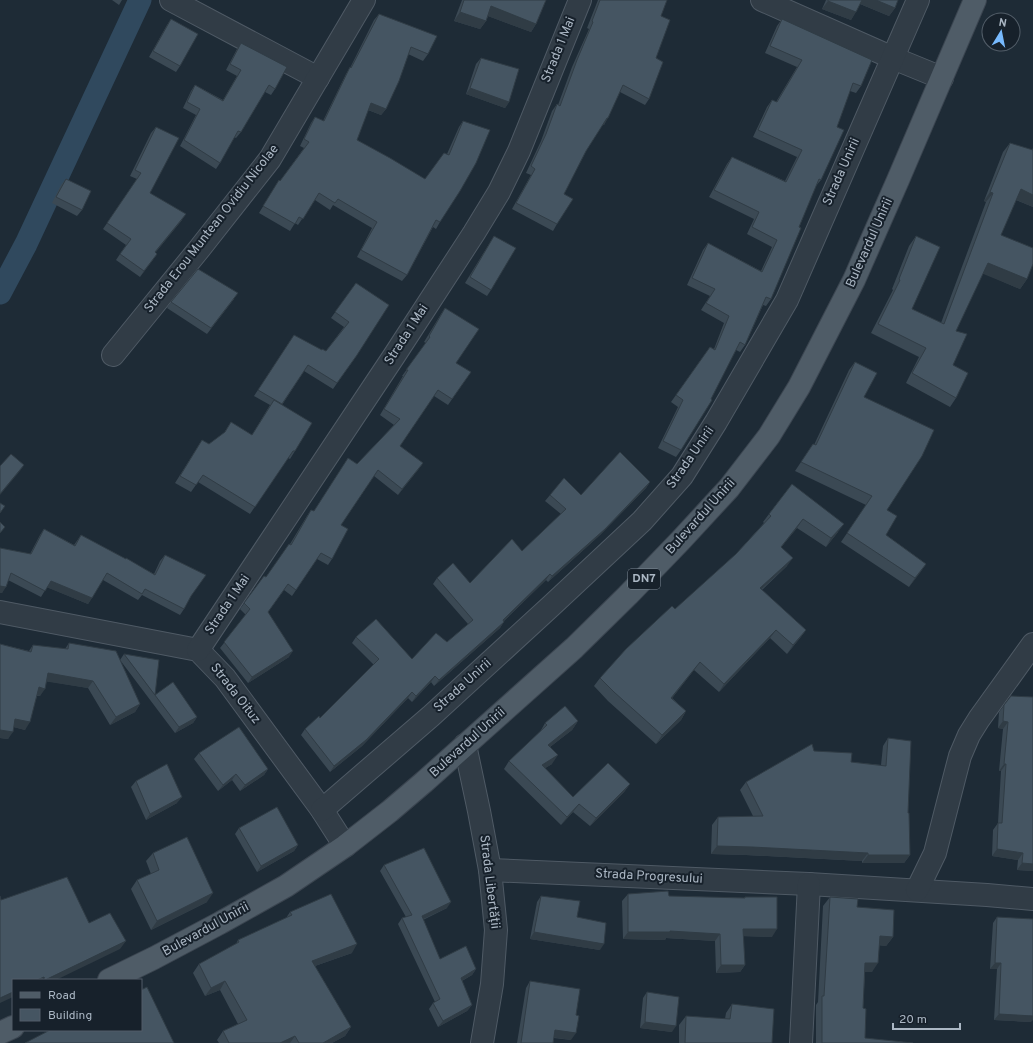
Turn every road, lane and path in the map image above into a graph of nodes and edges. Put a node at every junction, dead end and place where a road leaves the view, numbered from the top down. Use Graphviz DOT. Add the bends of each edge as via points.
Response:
graph roads {
  1 [pos="171,0"];
  2 [pos="364,0"];
  3 [pos="580,0"];
  4 [pos="762,0"];
  5 [pos="918,0"];
  6 [pos="975,0"];
  7 [pos="893,58"];
  8 [pos="318,78"];
  9 [pos="942,78"];
  10 [pos="113,355"];
  11 [pos="0,612"];
  12 [pos="1033,644"];
  13 [pos="198,650"];
  14 [pos="465,745"];
  15 [pos="322,810"];
  16 [pos="345,846"];
  17 [pos="490,870"];
  18 [pos="809,884"];
  19 [pos="917,890"];
  20 [pos="1033,899"];
  21 [pos="111,979"];
  22 [pos="12,1027"];
  23 [pos="0,1033"];
  24 [pos="482,1043"];
  25 [pos="801,1043"];
  1 -- 8 [label="street"];
  2 -- 8 [label="street, Strada Erou Muntean Ovidiu Nicolae"];
  3 -- 13 [label="street, Strada 1 Mai" via="519,151 499,192 390,362"];
  4 -- 7 [label="street"];
  5 -- 7 [label="street, Strada Unirii"];
  6 -- 9 [label="main road, Bulevardul Unirii / DN7"];
  7 -- 9 [label="street"];
  7 -- 15 [label="street, Strada Unirii" via="787,300 682,476 642,521 551,606 431,716"];
  8 -- 10 [label="street, Strada Erou Muntean Ovidiu Nicolae" via="270,159"];
  9 -- 14 [label="main road, Bulevardul Unirii / DN7" via="854,280 799,387 769,436 729,488 628,595 574,648"];
  11 -- 13 [label="street"];
  12 -- 19 [label="street" via="969,735 958,763 935,853"];
  13 -- 15 [label="street, Strada Oituz" via="225,678"];
  14 -- 16 [label="main road, Bulevardul Unirii / DN7" via="390,811"];
  14 -- 17 [label="street, Strada Libertății"];
  15 -- 16 [label="street, Strada Oituz"];
  16 -- 21 [label="main road, Bulevardul Unirii / DN7" via="286,886"];
  17 -- 18 [label="street, Strada Progresului"];
  17 -- 24 [label="street, Strada Libertății" via="496,930 492,984"];
  18 -- 19 [label="street, Strada Progresului"];
  18 -- 25 [label="street"];
  19 -- 20 [label="street, Strada Progresului"];
  22 -- 23 [label="main road"];
}
